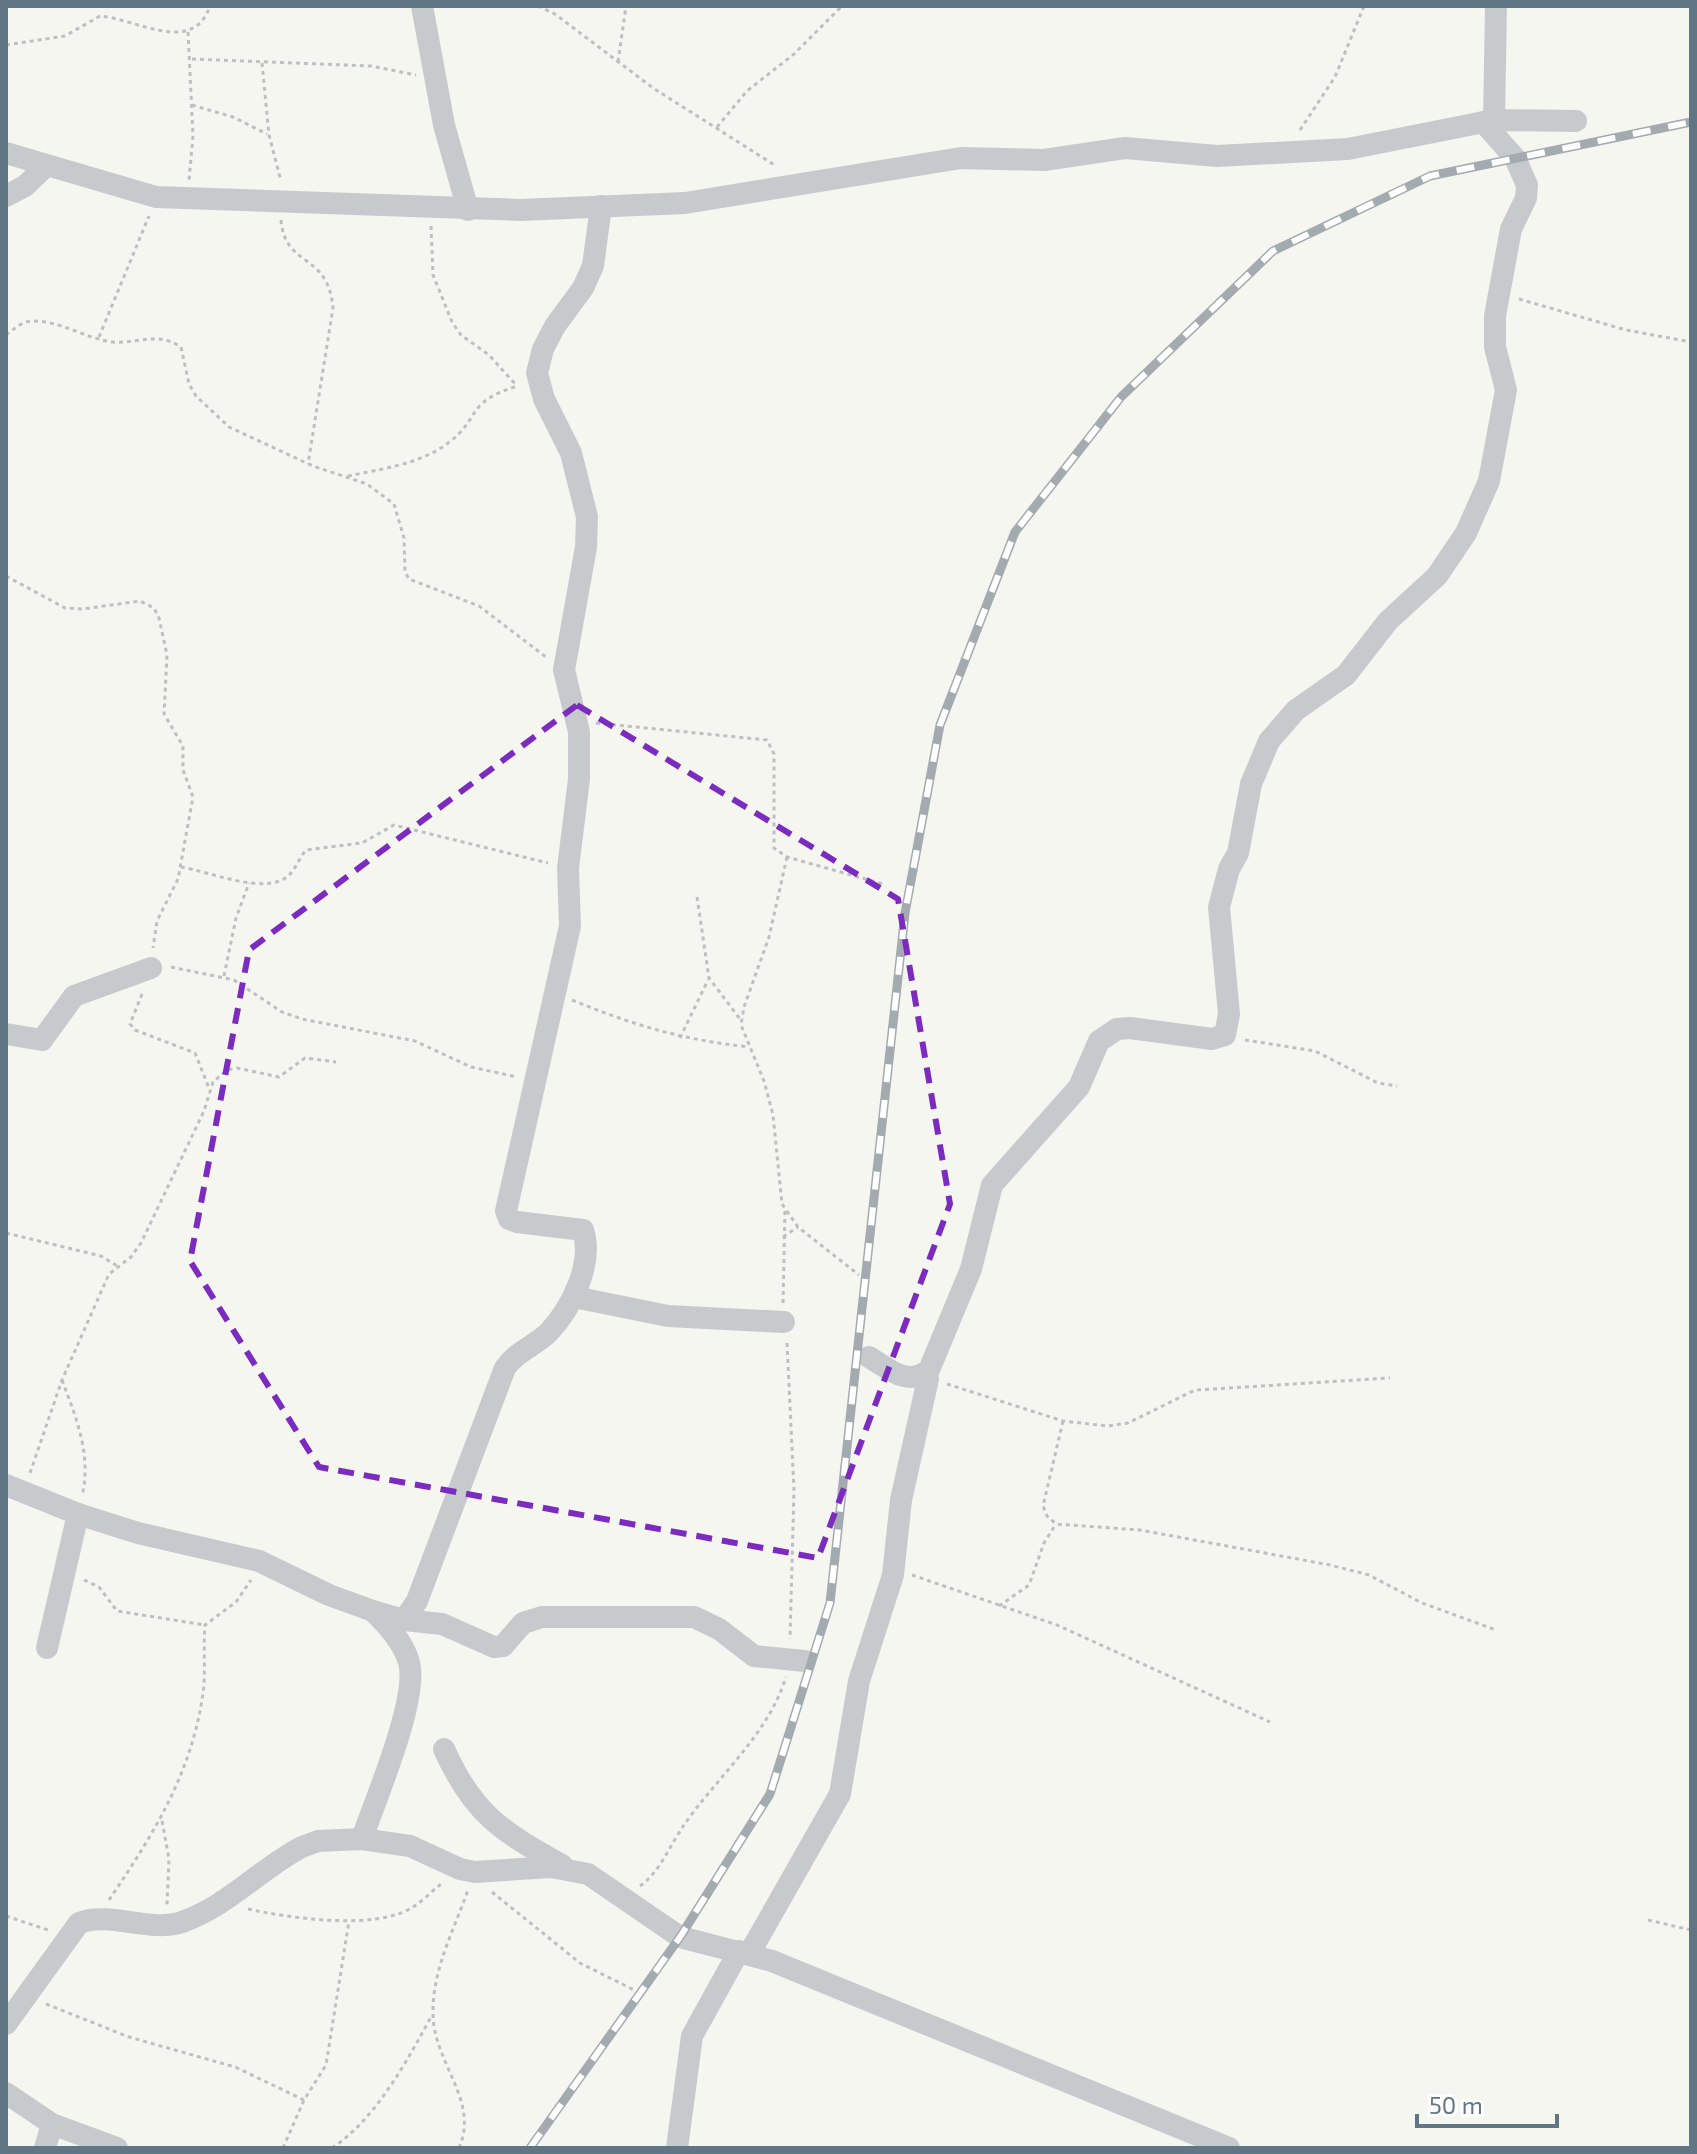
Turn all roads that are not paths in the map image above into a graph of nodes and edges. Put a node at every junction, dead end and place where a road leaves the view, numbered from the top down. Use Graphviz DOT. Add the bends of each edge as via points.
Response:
graph roads {
  1 [pos="422,6"];
  2 [pos="1496,6"];
  3 [pos="1489,121"];
  4 [pos="1576,121"];
  5 [pos="6,153"];
  6 [pos="45,167"];
  7 [pos="6,196"];
  8 [pos="601,206"];
  9 [pos="468,210"];
  10 [pos="152,964"];
  11 [pos="6,1034"];
  12 [pos="574,1297"];
  13 [pos="784,1322"];
  14 [pos="869,1357"];
  15 [pos="928,1379"];
  16 [pos="15,1489"];
  17 [pos="78,1514"];
  18 [pos="373,1611"];
  19 [pos="404,1620"];
  20 [pos="47,1648"];
  21 [pos="798,1660"];
  22 [pos="444,1749"];
  23 [pos="362,1839"];
  24 [pos="568,1869"];
  25 [pos="744,1952"];
  26 [pos="6,2024"];
  27 [pos="6,2093"];
  28 [pos="52,2124"];
  29 [pos="45,2148"];
  30 [pos="117,2148"];
  31 [pos="677,2148"];
  32 [pos="1229,2148"];
  1 -- 9 [label="street"];
  2 -- 3 [label="street"];
  3 -- 4 [label="street"];
  3 -- 8 [label="street" via="1348,149 1217,156 1125,148 1044,160 961,158 685,203"];
  3 -- 14 [label="street" via="1527,185 1511,229 1494,330 1506,390 1489,481 1466,533 1437,576 1388,621 1346,675 1284,720 1269,741 1251,784 1238,853 1219,907 1229,1014 1225,1035 1212,1039 1130,1028 1117,1029 1099,1041 1079,1087 988,1192 971,1269 929,1370 905,1378"];
  5 -- 6 [label="street"];
  6 -- 7 [label="street"];
  6 -- 9 [label="street" via="156,197"];
  8 -- 9 [label="street"];
  8 -- 12 [label="street" via="593,266 555,326 537,373 571,453 587,517 564,670 576,721 579,779 568,868 570,926 506,1215 517,1222 583,1230"];
  10 -- 11 [label="street" via="74,996 42,1040"];
  12 -- 13 [label="street" via="668,1316"];
  12 -- 19 [label="street" via="547,1333 515,1354 505,1368 417,1601"];
  15 -- 25 [label="street" via="899,1508 894,1569 859,1681 840,1794"];
  16 -- 17 [label="street"];
  17 -- 18 [label="street" via="259,1561"];
  17 -- 20 [label="street"];
  18 -- 19 [label="street"];
  18 -- 23 [label="street" via="398,1639 411,1675 408,1700"];
  19 -- 21 [label="street" via="442,1624 499,1647 523,1623 542,1617 683,1616 719,1629 754,1656"];
  22 -- 24 [label="street" via="460,1785 488,1818"];
  23 -- 24 [label="street" via="410,1846 468,1874"];
  23 -- 26 [label="street" via="302,1847 180,1923 79,1923"];
  24 -- 25 [label="street" via="588,1874 680,1937"];
  25 -- 31 [label="street" via="692,2036"];
  25 -- 32 [label="street"];
  27 -- 28 [label="street"];
  28 -- 29 [label="street"];
  28 -- 30 [label="street"];
}
